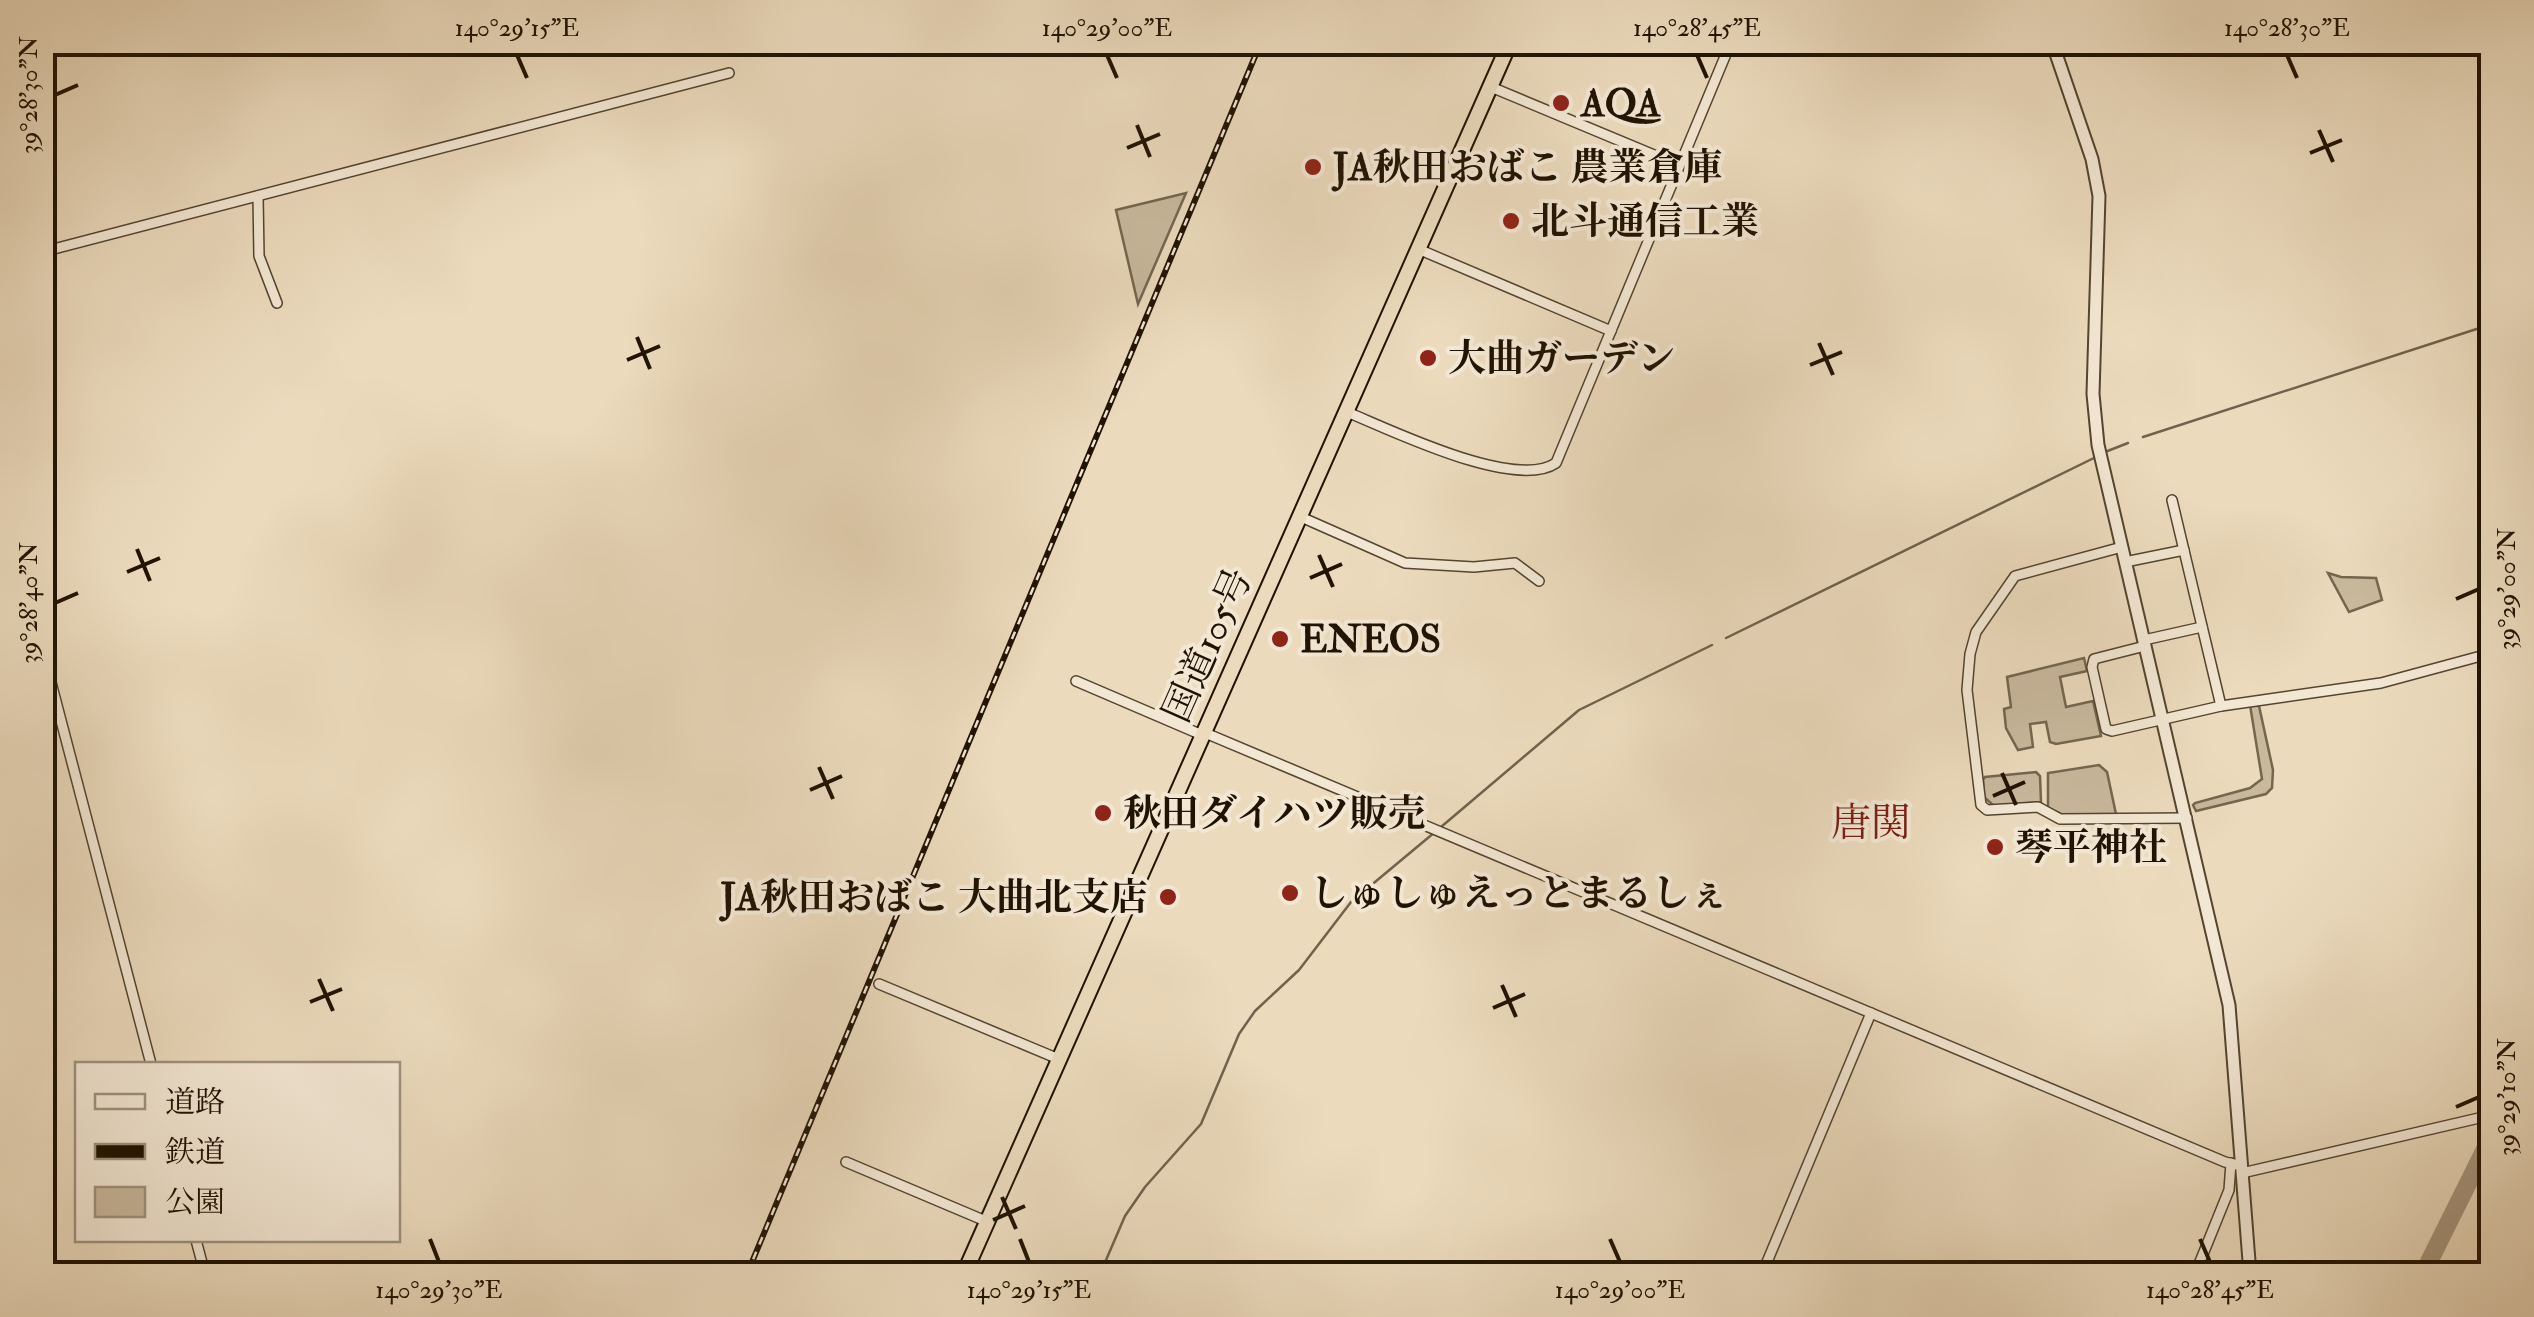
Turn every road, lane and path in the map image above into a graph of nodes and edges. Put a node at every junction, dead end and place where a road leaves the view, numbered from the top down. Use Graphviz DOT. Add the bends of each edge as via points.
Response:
graph roads {
  1 [pos="1510,42"];
  2 [pos="1730,42"];
  3 [pos="2052,42"];
  4 [pos="730,74"];
  5 [pos="1491,87"];
  6 [pos="1678,165"];
  7 [pos="258,196"];
  8 [pos="1418,249"];
  9 [pos="42,252"];
  10 [pos="277,303"];
  11 [pos="1610,331"];
  12 [pos="1347,412"];
  13 [pos="2172,500"];
  14 [pos="1300,517"];
  15 [pos="2122,548"];
  16 [pos="2184,550"];
  17 [pos="2125,562"];
  18 [pos="1539,582"];
  19 [pos="2202,628"];
  20 [pos="2144,643"];
  21 [pos="42,648"];
  22 [pos="2492,654"];
  23 [pos="1076,682"];
  24 [pos="2221,706"];
  25 [pos="2162,720"];
  26 [pos="1203,734"];
  27 [pos="2188,818"];
  28 [pos="879,984"];
  29 [pos="1871,1014"];
  30 [pos="1061,1060"];
  31 [pos="150,1062"];
  32 [pos="2492,1115"];
  33 [pos="846,1162"];
  34 [pos="2238,1167"];
  35 [pos="988,1222"];
  36 [pos="197,1242"];
  37 [pos="205,1274"];
  38 [pos="964,1274"];
  39 [pos="1762,1274"];
  40 [pos="2196,1274"];
  41 [pos="2250,1274"];
  1 -- 5 [label="highway, 国道105号"];
  2 -- 6 [label="street"];
  3 -- 15 [label="street" via="2099,196 2093,394 2098,448"];
  4 -- 7 [label="street"];
  5 -- 6 [label="street"];
  5 -- 8 [label="highway, 国道105号"];
  6 -- 11 [label="street"];
  7 -- 9 [label="street"];
  7 -- 10 [label="street" via="259,256"];
  8 -- 11 [label="street"];
  8 -- 12 [label="highway, 国道105号"];
  11 -- 12 [label="street" via="1556,463 1547,470 1479,466"];
  12 -- 14 [label="highway, 国道105号"];
  13 -- 16 [label="street"];
  14 -- 18 [label="street" via="1405,563 1516,563"];
  14 -- 26 [label="highway, 国道105号"];
  15 -- 17 [label="street"];
  15 -- 27 [label="street" via="2015,576 1976,632 1968,690 1981,805 2038,807 2060,819"];
  16 -- 17 [label="street"];
  16 -- 19 [label="street"];
  17 -- 20 [label="street"];
  19 -- 20 [label="street"];
  19 -- 24 [label="street"];
  20 -- 25 [label="street"];
  20 -- 25 [label="street" via="2094,659 2106,729"];
  21 -- 31 [label="street"];
  22 -- 24 [label="street" via="2382,683"];
  23 -- 26 [label="street"];
  24 -- 25 [label="street"];
  25 -- 27 [label="street"];
  26 -- 29 [label="street"];
  26 -- 30 [label="highway, 国道105号"];
  27 -- 34 [label="street" via="2229,1004"];
  28 -- 30 [label="street"];
  29 -- 34 [label="street"];
  29 -- 39 [label="street"];
  30 -- 35 [label="highway, 国道105号"];
  32 -- 34 [label="street"];
  33 -- 35 [label="street"];
  34 -- 40 [label="street"];
  34 -- 41 [label="street"];
  35 -- 38 [label="highway, 国道105号"];
  36 -- 37 [label="street"];
}
